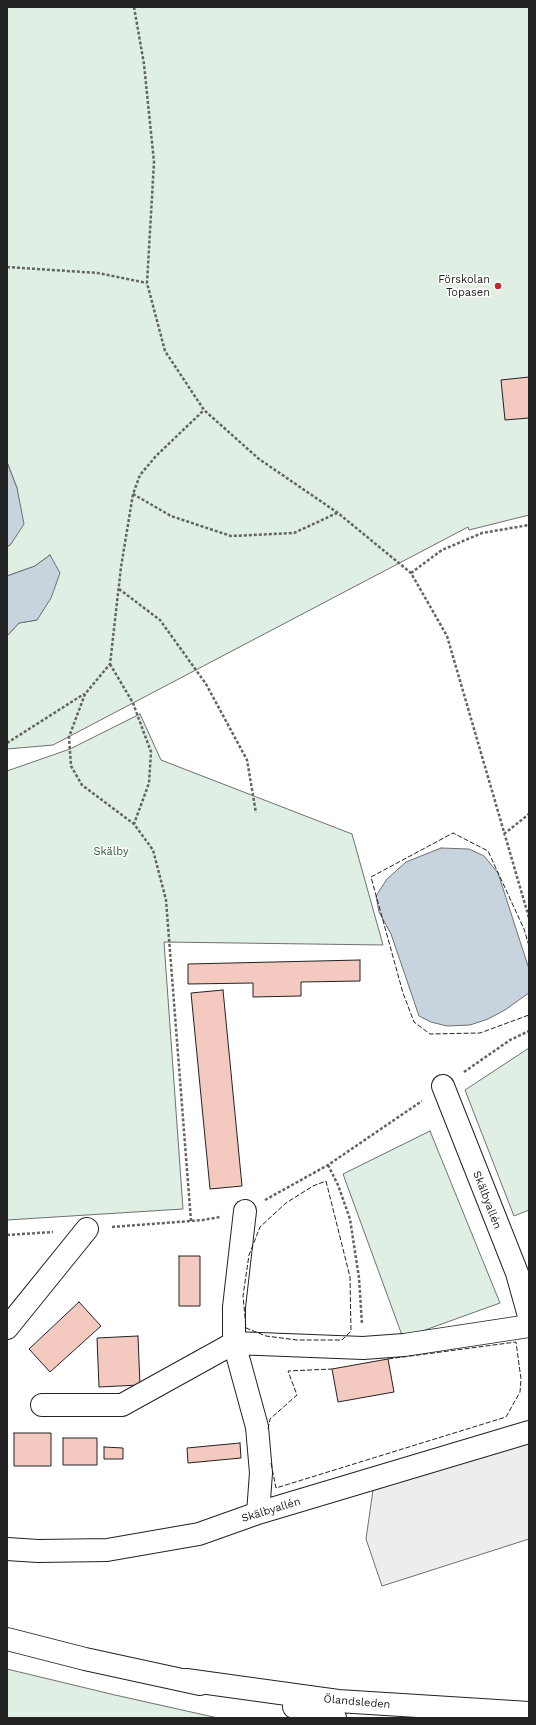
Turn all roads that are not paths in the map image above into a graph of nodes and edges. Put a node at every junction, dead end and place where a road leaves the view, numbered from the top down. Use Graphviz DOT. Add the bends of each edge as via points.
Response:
graph roads {
  1 [pos="443,1086"];
  2 [pos="245,1211"];
  3 [pos="87,1229"];
  4 [pos="529,1316"];
  5 [pos="529,1326"];
  6 [pos="7,1328"];
  7 [pos="234,1343"];
  8 [pos="42,1406"];
  9 [pos="529,1432"];
  10 [pos="258,1513"];
  11 [pos="7,1549"];
  12 [pos="7,1638"];
  13 [pos="186,1680"];
  14 [pos="529,1713"];
  15 [pos="335,1718"];
  1 -- 4 [label="main road, Skälbyallén" via="516,1273"];
  2 -- 7 [label="main road" via="234,1307"];
  3 -- 6 [label="main road"];
  5 -- 7 [label="main road" via="404,1345 363,1348"];
  7 -- 8 [label="main road" via="122,1405"];
  7 -- 10 [label="main road" via="257,1427 261,1473"];
  9 -- 10 [label="main road, Skälbyallén"];
  10 -- 11 [label="main road, Skälbyallén" via="200,1534 107,1550"];
  12 -- 13 [label="main road, Ölandsleden" via="85,1659"];
  13 -- 14 [label="main road, Ölandsleden" via="338,1701"];
  13 -- 15 [label="main road, Ölandsleden"];
}
